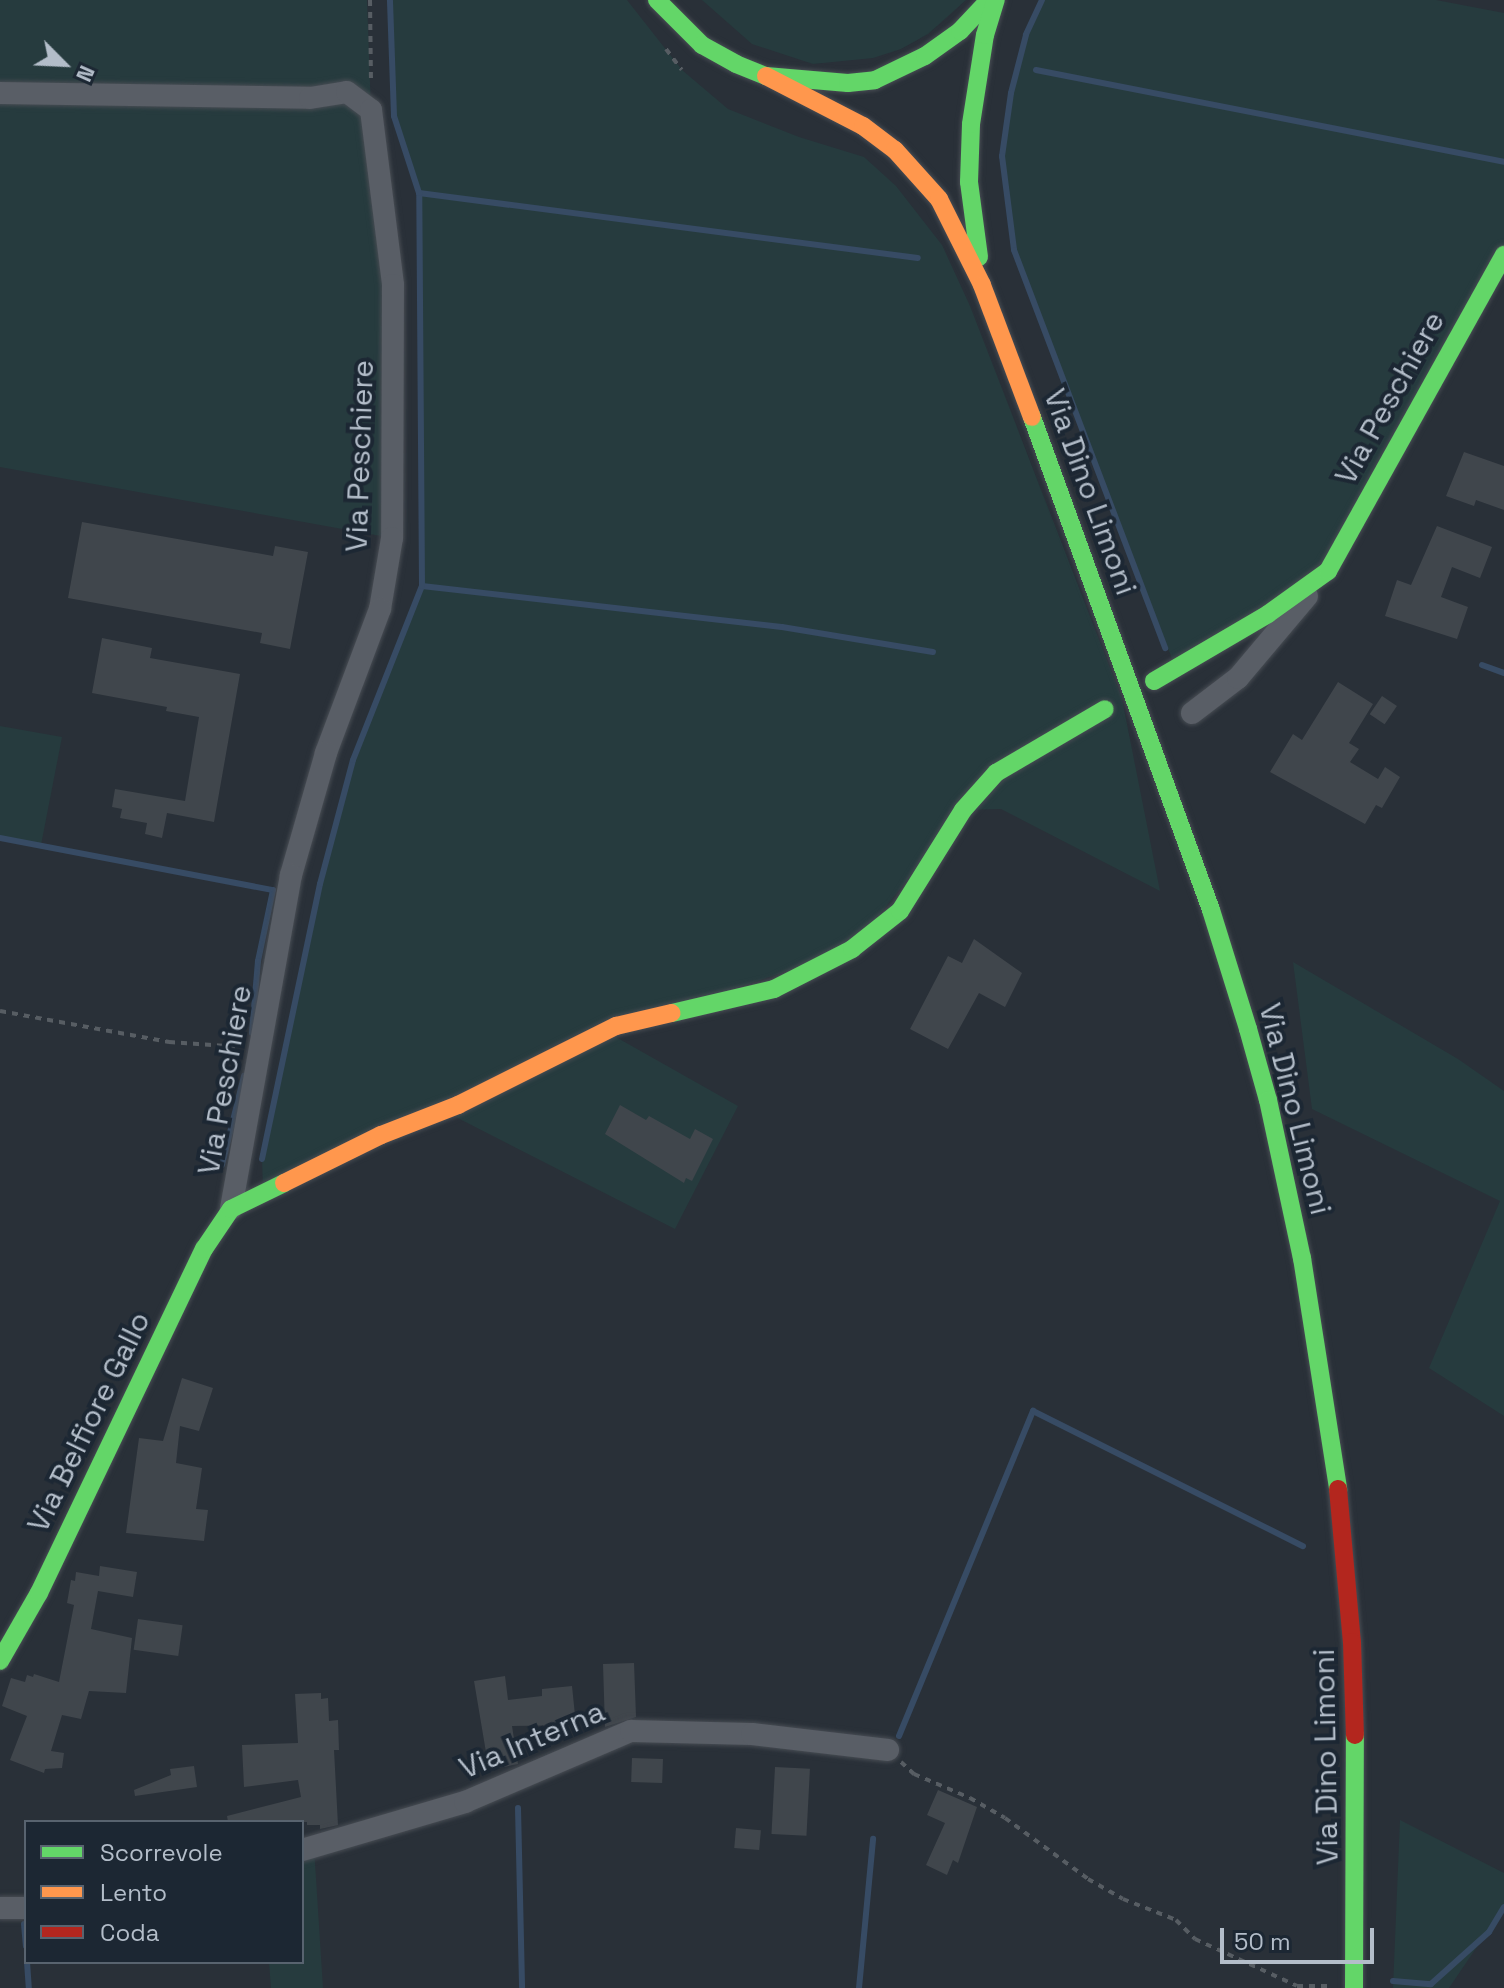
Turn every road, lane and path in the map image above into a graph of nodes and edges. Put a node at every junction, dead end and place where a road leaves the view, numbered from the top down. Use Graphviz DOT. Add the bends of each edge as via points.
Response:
graph roads {
  1 [pos="370,0"];
  2 [pos="657,0"];
  3 [pos="989,0"];
  4 [pos="996,0"];
  5 [pos="766,76"];
  6 [pos="0,93"];
  7 [pos="371,110"];
  8 [pos="1504,255"];
  9 [pos="982,285"];
  10 [pos="1328,571"];
  11 [pos="1154,681"];
  12 [pos="1105,709"];
  13 [pos="1192,713"];
  14 [pos="0,1011"];
  15 [pos="263,1047"];
  16 [pos="231,1209"];
  17 [pos="204,1249"];
  18 [pos="0,1661"];
  19 [pos="888,1750"];
  20 [pos="304,1849"];
  21 [pos="0,1908"];
  22 [pos="24,1908"];
  23 [pos="1333,1988"];
  24 [pos="1354,1988"];
  1 -- 7 [label="path"];
  2 -- 5 [label="main road" via="702,45"];
  3 -- 5 [label="main road" via="939,47 875,80"];
  4 -- 9 [label="main road" via="971,124 969,182"];
  5 -- 9 [label="main road" via="863,126 895,150 939,199"];
  6 -- 7 [label="street" via="310,98 347,92"];
  7 -- 15 [label="street, Via Peschiere" via="393,285 392,538 380,609 326,753 291,875"];
  8 -- 10 [label="main road, Via Peschiere"];
  9 -- 24 [label="main road, Via Dino Limoni" via="1190,850 1271,1114 1323,1377 1347,1581 1357,1797"];
  10 -- 11 [label="main road, Via Peschiere" via="1268,614"];
  10 -- 13 [label="street, Via Peschiere" via="1238,678"];
  12 -- 16 [label="main road, Via Peschiere" via="996,773 963,810 900,911 852,949 774,989 616,1026"];
  14 -- 15 [label="path" via="169,1042"];
  15 -- 16 [label="street, Via Peschiere"];
  16 -- 17 [label="main road, Via Peschiere"];
  17 -- 18 [label="main road, Via Belfiore Gallo" via="39,1593"];
  19 -- 20 [label="street, Via Interna" via="752,1734 631,1731 465,1802"];
  19 -- 23 [label="path" via="914,1774 1005,1818 1088,1879 1176,1920 1195,1939 1297,1986"];
  21 -- 22 [label="street"];
}
